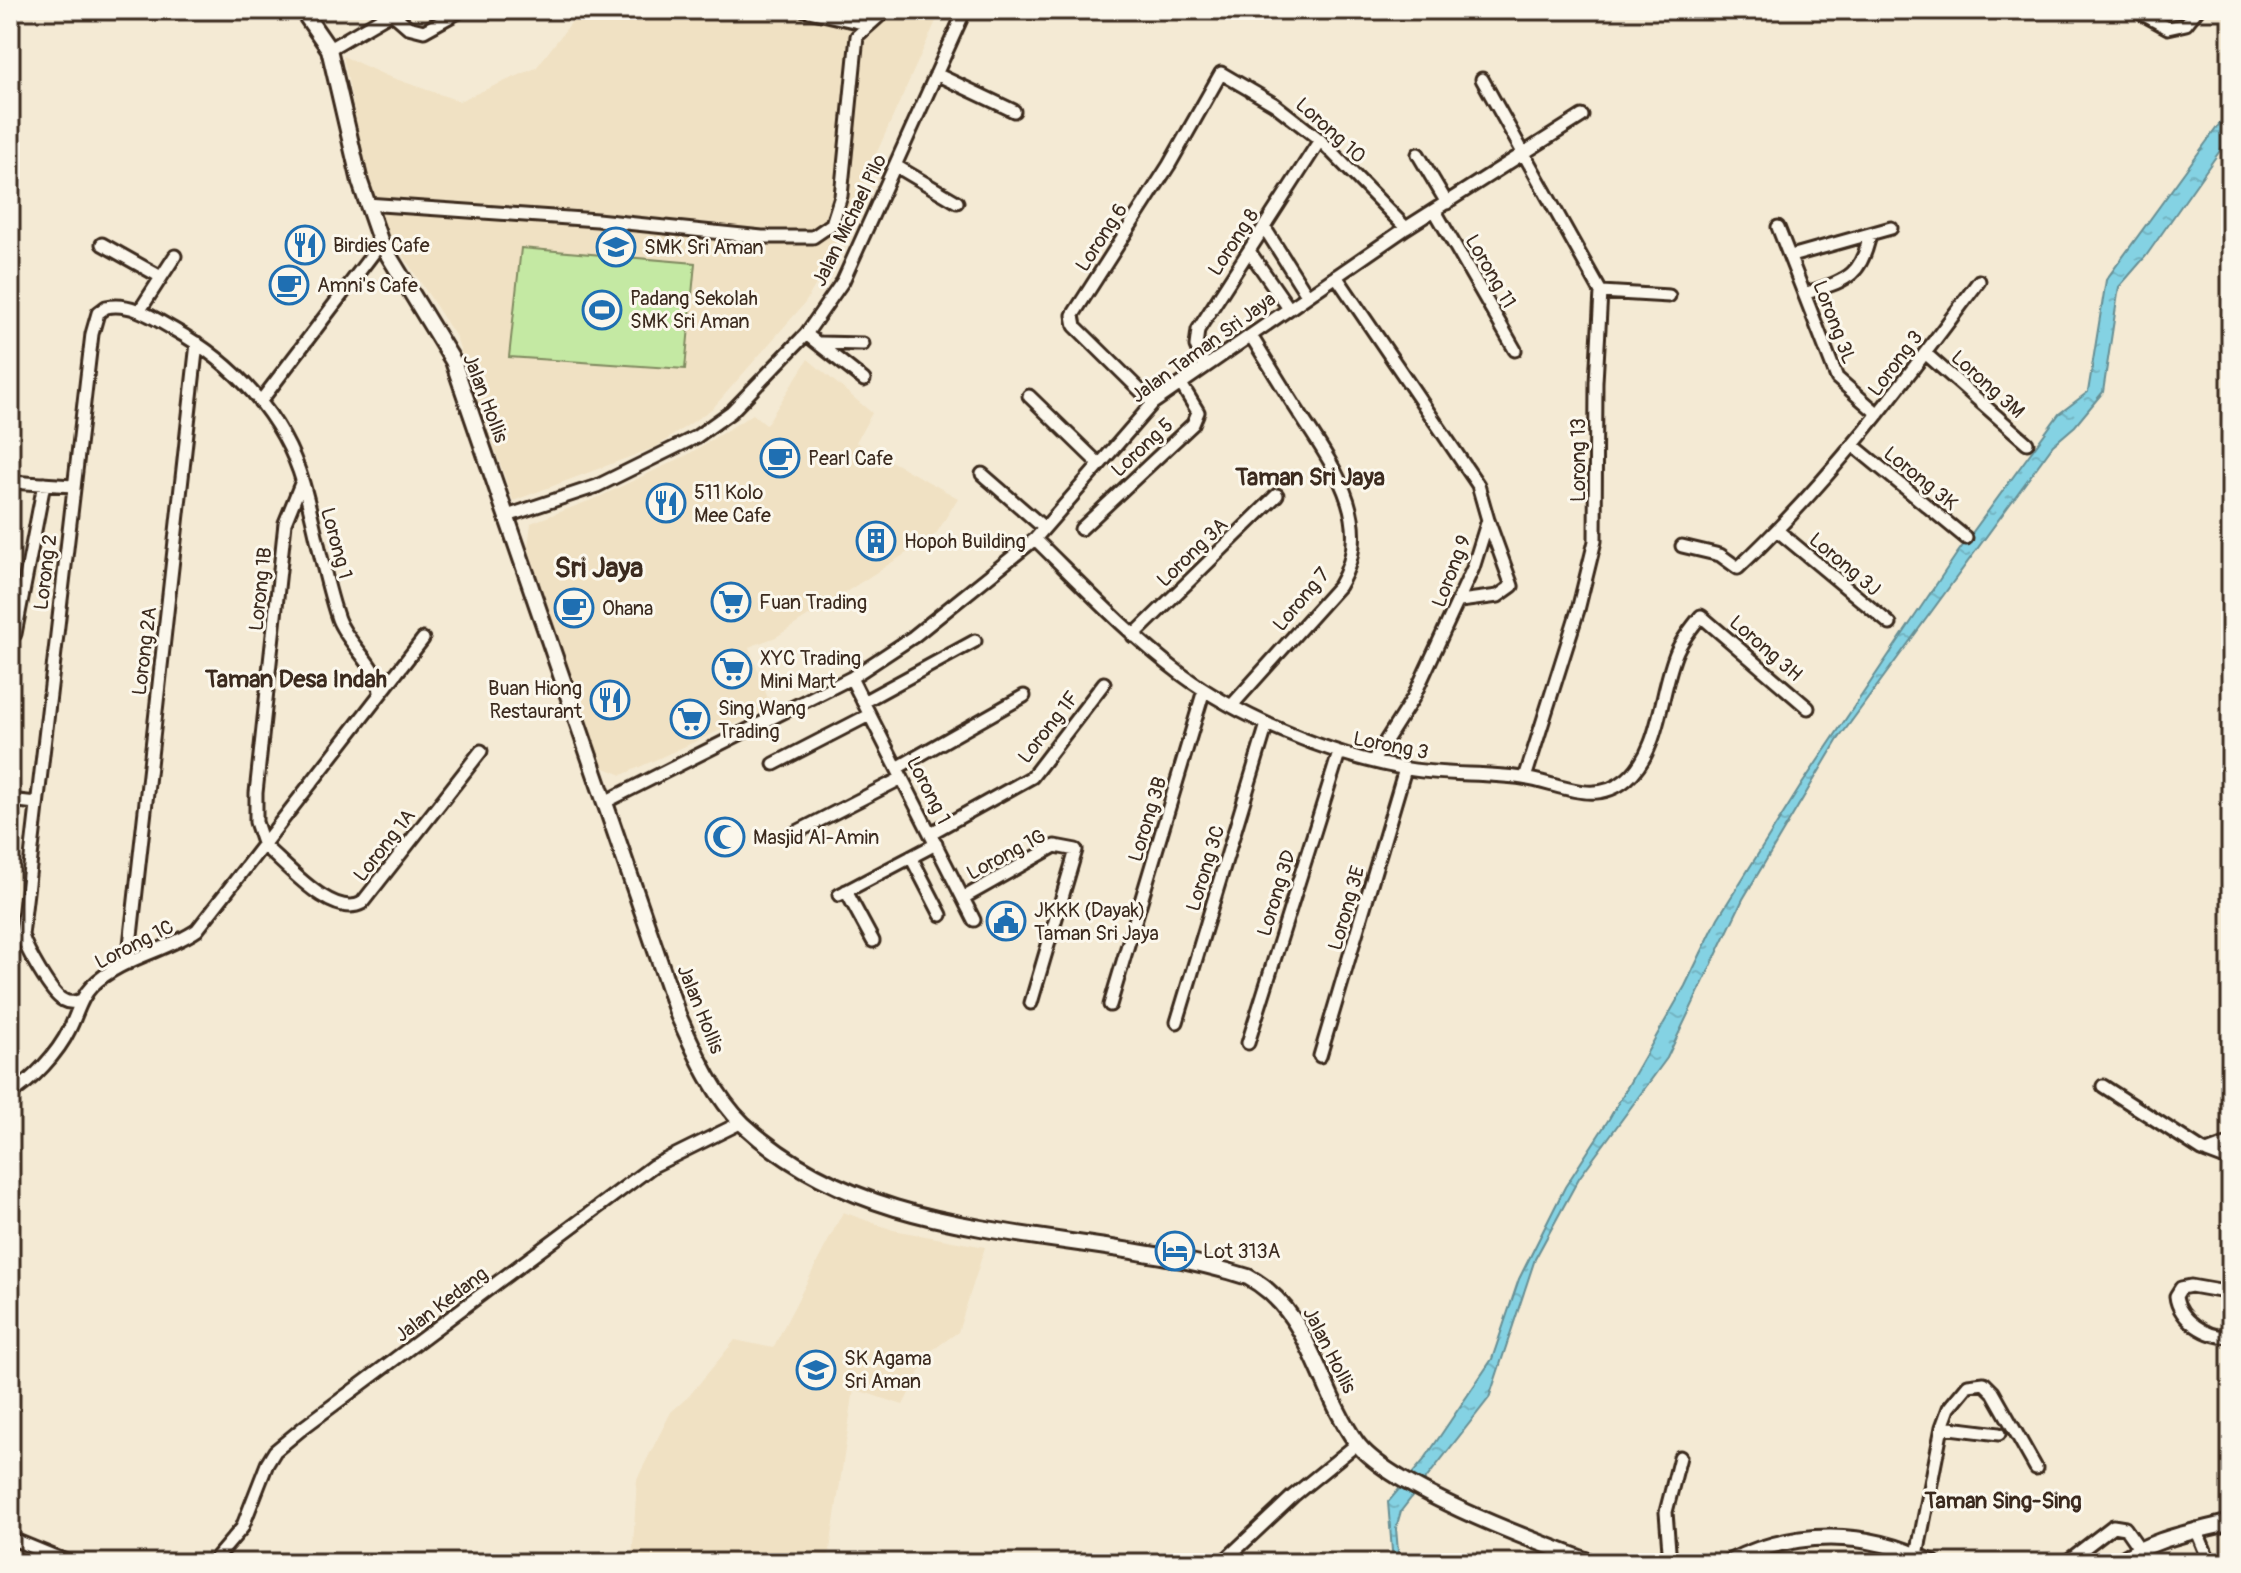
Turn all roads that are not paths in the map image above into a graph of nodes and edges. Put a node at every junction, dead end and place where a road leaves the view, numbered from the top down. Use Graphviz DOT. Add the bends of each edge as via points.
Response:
graph roads {
  1 [pos="302,10"];
  2 [pos="462,10"];
  3 [pos="804,10"];
  4 [pos="886,10"];
  5 [pos="965,10"];
  6 [pos="2135,10"];
  7 [pos="2197,10"];
  8 [pos="394,11"];
  9 [pos="867,24"];
  10 [pos="329,49"];
  11 [pos="1221,73"];
  12 [pos="936,74"];
  13 [pos="1482,79"];
  14 [pos="1014,111"];
  15 [pos="1582,116"];
  16 [pos="1320,140"];
  17 [pos="1524,152"];
  18 [pos="1418,154"];
  19 [pos="896,166"];
  20 [pos="957,202"];
  21 [pos="1447,203"];
  22 [pos="366,204"];
  23 [pos="1435,211"];
  24 [pos="1264,227"];
  25 [pos="1778,227"];
  26 [pos="1406,228"];
  27 [pos="1891,228"];
  28 [pos="1870,234"];
  29 [pos="381,243"];
  30 [pos="102,244"];
  31 [pos="1249,251"];
  32 [pos="175,256"];
  33 [pos="1791,256"];
  34 [pos="1336,276"];
  35 [pos="161,277"];
  36 [pos="1979,281"];
  37 [pos="1601,292"];
  38 [pos="1804,294"];
  39 [pos="1307,295"];
  40 [pos="1669,296"];
  41 [pos="1288,307"];
  42 [pos="140,310"];
  43 [pos="806,334"];
  44 [pos="1251,336"];
  45 [pos="197,343"];
  46 [pos="820,343"];
  47 [pos="863,344"];
  48 [pos="1515,350"];
  49 [pos="1925,353"];
  50 [pos="1205,367"];
  51 [pos="864,380"];
  52 [pos="1181,384"];
  53 [pos="1029,396"];
  54 [pos="260,402"];
  55 [pos="1153,403"];
  56 [pos="1878,414"];
  57 [pos="2027,443"];
  58 [pos="1854,446"];
  59 [pos="1098,463"];
  60 [pos="982,474"];
  61 [pos="302,481"];
  62 [pos="10,482"];
  63 [pos="44,484"];
  64 [pos="73,486"];
  65 [pos="1277,495"];
  66 [pos="507,516"];
  67 [pos="1488,520"];
  68 [pos="1043,527"];
  69 [pos="1081,529"];
  70 [pos="1778,531"];
  71 [pos="1966,538"];
  72 [pos="1035,539"];
  73 [pos="1682,546"];
  74 [pos="1460,601"];
  75 [pos="1701,616"];
  76 [pos="1890,624"];
  77 [pos="15,634"];
  78 [pos="1133,636"];
  79 [pos="423,639"];
  80 [pos="975,641"];
  81 [pos="851,678"];
  82 [pos="1104,683"];
  83 [pos="1204,690"];
  84 [pos="380,692"];
  85 [pos="1024,696"];
  86 [pos="863,702"];
  87 [pos="1233,704"];
  88 [pos="1808,708"];
  89 [pos="869,715"];
  90 [pos="1267,724"];
  91 [pos="481,751"];
  92 [pos="1339,753"];
  93 [pos="1373,761"];
  94 [pos="774,764"];
  95 [pos="1405,769"];
  96 [pos="899,773"];
  97 [pos="1525,778"];
  98 [pos="10,800"];
  99 [pos="607,801"];
  100 [pos="36,803"];
  101 [pos="789,836"];
  102 [pos="933,839"];
  103 [pos="264,846"];
  104 [pos="911,857"];
  105 [pos="963,898"];
  106 [pos="10,914"];
  107 [pos="941,915"];
  108 [pos="974,920"];
  109 [pos="23,923"];
  110 [pos="873,941"];
  111 [pos="128,963"];
  112 [pos="82,1000"];
  113 [pos="1031,1003"];
  114 [pos="1110,1005"];
  115 [pos="1177,1022"];
  116 [pos="1248,1043"];
  117 [pos="1320,1056"];
  118 [pos="2103,1086"];
  119 [pos="10,1094"];
  120 [pos="742,1122"];
  121 [pos="2231,1143"];
  122 [pos="2207,1152"];
  123 [pos="2231,1161"];
  124 [pos="2231,1293"];
  125 [pos="2231,1336"];
  126 [pos="1942,1427"];
  127 [pos="1999,1434"];
  128 [pos="1357,1444"];
  129 [pos="1680,1457"];
  130 [pos="2036,1468"];
  131 [pos="2231,1522"];
  132 [pos="2196,1529"];
  133 [pos="10,1538"];
  134 [pos="2139,1548"];
  135 [pos="1917,1555"];
  136 [pos="71,1563"];
  137 [pos="212,1563"];
  138 [pos="1222,1563"];
  139 [pos="1593,1563"];
  140 [pos="1670,1563"];
  141 [pos="1727,1563"];
  142 [pos="1933,1563"];
  143 [pos="2065,1563"];
  144 [pos="2117,1563"];
  145 [pos="2210,1563"];
  1 -- 10 [label="main road, Jalan Hollis"];
  2 -- 8 [label="street" via="424,31 408,27"];
  3 -- 9 [label="street"];
  4 -- 9 [label="street"];
  5 -- 12 [label="street, Jalan Michael Pilo"];
  6 -- 7 [label="street" via="2168,28 2186,24"];
  8 -- 10 [label="street"];
  9 -- 22 [label="street" via="855,44 841,196 832,224 813,237"];
  10 -- 22 [label="main road, Jalan Hollis"];
  11 -- 16 [label="street, Lorong 10" via="1274,104"];
  11 -- 55 [label="street, Lorong 6" via="1073,315 1075,326"];
  12 -- 14 [label="street"];
  12 -- 19 [label="street, Jalan Michael Pilo"];
  13 -- 17 [label="street"];
  15 -- 17 [label="street, Jalan Taman Sri Jaya"];
  16 -- 24 [label="street, Lorong 8"];
  16 -- 26 [label="street, Lorong 10"];
  17 -- 21 [label="street, Jalan Taman Sri Jaya"];
  17 -- 37 [label="street"];
  18 -- 21 [label="street"];
  19 -- 20 [label="street"];
  19 -- 43 [label="street, Jalan Michael Pilo" via="843,281"];
  21 -- 23 [label="street, Jalan Taman Sri Jaya"];
  22 -- 29 [label="main road, Jalan Hollis"];
  23 -- 26 [label="street, Jalan Taman Sri Jaya"];
  23 -- 48 [label="street, Lorong 11"];
  24 -- 31 [label="street, Lorong 8"];
  24 -- 39 [label="street"];
  25 -- 33 [label="street, Lorong 3L"];
  26 -- 34 [label="street, Jalan Taman Sri Jaya"];
  27 -- 28 [label="street"];
  28 -- 33 [label="street"];
  28 -- 38 [label="street" via="1865,260 1854,273"];
  29 -- 54 [label="street"];
  29 -- 66 [label="main road, Jalan Hollis" via="453,361"];
  30 -- 35 [label="street"];
  31 -- 41 [label="street"];
  31 -- 50 [label="street, Lorong 8" via="1198,330 1196,346"];
  32 -- 35 [label="street"];
  33 -- 38 [label="street, Lorong 3L"];
  34 -- 39 [label="street, Jalan Taman Sri Jaya"];
  34 -- 67 [label="street, Lorong 9" via="1478,485"];
  35 -- 42 [label="street"];
  36 -- 49 [label="street, Lorong 3"];
  37 -- 40 [label="street"];
  37 -- 97 [label="street, Lorong 13" via="1595,541"];
  38 -- 56 [label="street, Lorong 3L" via="1837,378"];
  39 -- 41 [label="street, Jalan Taman Sri Jaya"];
  41 -- 44 [label="street, Jalan Taman Sri Jaya"];
  42 -- 45 [label="street"];
  42 -- 64 [label="street, Lorong 2" via="113,305 98,313"];
  43 -- 46 [label="street"];
  43 -- 66 [label="street, Jalan Michael Pilo" via="731,412 696,437 597,486"];
  44 -- 50 [label="street, Jalan Taman Sri Jaya"];
  44 -- 87 [label="street, Lorong 7" via="1335,467 1352,512 1355,548 1339,586"];
  45 -- 54 [label="street" via="223,360"];
  45 -- 111 [label="street, Lorong 2A"];
  46 -- 47 [label="street"];
  46 -- 51 [label="street"];
  49 -- 56 [label="street, Lorong 3"];
  49 -- 57 [label="street, Lorong 3M"];
  50 -- 52 [label="street, Jalan Taman Sri Jaya"];
  52 -- 55 [label="street, Jalan Taman Sri Jaya"];
  52 -- 69 [label="street, Lorong 5" via="1198,412 1193,424"];
  53 -- 59 [label="street"];
  54 -- 61 [label="street, Lorong 1"];
  55 -- 59 [label="street, Jalan Taman Sri Jaya"];
  56 -- 58 [label="street, Lorong 3"];
  58 -- 70 [label="street, Lorong 3"];
  58 -- 71 [label="street, Lorong 3K"];
  59 -- 68 [label="street, Jalan Taman Sri Jaya"];
  60 -- 68 [label="street"];
  61 -- 84 [label="street, Lorong 1" via="343,631 378,680"];
  61 -- 103 [label="street, Lorong 1B" via="285,523 256,793 256,822"];
  62 -- 63 [label="street"];
  63 -- 64 [label="street"];
  63 -- 77 [label="street"];
  64 -- 100 [label="street, Lorong 2"];
  65 -- 78 [label="street, Lorong 3A"];
  66 -- 99 [label="main road, Jalan Hollis"];
  67 -- 74 [label="street, Lorong 9"];
  67 -- 74 [label="street" via="1512,586 1498,596"];
  68 -- 72 [label="street, Jalan Taman Sri Jaya"];
  70 -- 73 [label="street, Lorong 3" via="1738,568 1720,555"];
  70 -- 76 [label="street, Lorong 3J"];
  72 -- 78 [label="street, Lorong 3"];
  72 -- 81 [label="street, Jalan Taman Sri Jaya" via="950,610"];
  74 -- 93 [label="street, Lorong 9" via="1413,698"];
  75 -- 88 [label="street, Lorong 3H"];
  75 -- 97 [label="street, Lorong 3" via="1678,648 1645,755 1627,779 1612,788 1581,793"];
  78 -- 83 [label="street, Lorong 3"];
  79 -- 84 [label="street"];
  80 -- 86 [label="street"];
  81 -- 86 [label="street, Lorong 1"];
  81 -- 99 [label="street, Jalan Taman Sri Jaya"];
  82 -- 102 [label="street, Lorong 1F" via="1032,777"];
  83 -- 87 [label="street, Lorong 3"];
  83 -- 114 [label="street, Lorong 3B"];
  84 -- 103 [label="street"];
  85 -- 96 [label="street"];
  86 -- 89 [label="street, Lorong 1"];
  87 -- 90 [label="street, Lorong 3"];
  89 -- 94 [label="street"];
  89 -- 96 [label="street, Lorong 1"];
  90 -- 92 [label="street, Lorong 3"];
  90 -- 115 [label="street, Lorong 3C"];
  91 -- 103 [label="street, Lorong 1A" via="362,903 333,904"];
  92 -- 93 [label="street, Lorong 3"];
  92 -- 116 [label="street, Lorong 3D"];
  93 -- 95 [label="street, Lorong 3"];
  95 -- 97 [label="street, Lorong 3"];
  95 -- 117 [label="street, Lorong 3E"];
  96 -- 101 [label="street"];
  96 -- 102 [label="street, Lorong 1"];
  98 -- 100 [label="street"];
  99 -- 120 [label="main road, Jalan Hollis" via="678,1015 700,1065"];
  100 -- 109 [label="street, Lorong 2"];
  102 -- 104 [label="street, Lorong 1F"];
  102 -- 105 [label="street, Lorong 1"];
  103 -- 111 [label="street, Lorong 1C" via="197,930"];
  104 -- 107 [label="street"];
  104 -- 110 [label="street, Lorong 1F" via="842,893"];
  105 -- 108 [label="street, Lorong 1"];
  105 -- 113 [label="street, Lorong 1G" via="1055,846 1068,846 1077,854"];
  106 -- 109 [label="street"];
  109 -- 112 [label="street, Lorong 2" via="26,947 59,997"];
  111 -- 112 [label="street, Lorong 1C" via="94,984"];
  112 -- 119 [label="street" via="55,1050"];
  118 -- 122 [label="street"];
  120 -- 128 [label="main road, Jalan Hollis" via="807,1169 887,1208 1248,1277 1283,1302 1296,1321"];
  120 -- 137 [label="street, Jalan Kedang" via="645,1172 275,1451 242,1528"];
  121 -- 122 [label="street"];
  122 -- 123 [label="street"];
  124 -- 125 [label="street" via="2186,1286 2176,1299 2179,1309 2207,1334"];
  126 -- 127 [label="street"];
  126 -- 130 [label="street" via="1963,1389 1984,1383"];
  126 -- 135 [label="street"];
  128 -- 138 [label="street"];
  128 -- 139 [label="main road, Jalan Hollis" via="1404,1479 1474,1515"];
  129 -- 140 [label="street" via="1666,1512"];
  131 -- 132 [label="main road"];
  132 -- 134 [label="main road"];
  132 -- 145 [label="street"];
  133 -- 136 [label="street"];
  134 -- 143 [label="street" via="2125,1528 2113,1526"];
  134 -- 144 [label="main road"];
  135 -- 141 [label="main road" via="1865,1540 1826,1536 1788,1540"];
  135 -- 142 [label="main road"];
}
